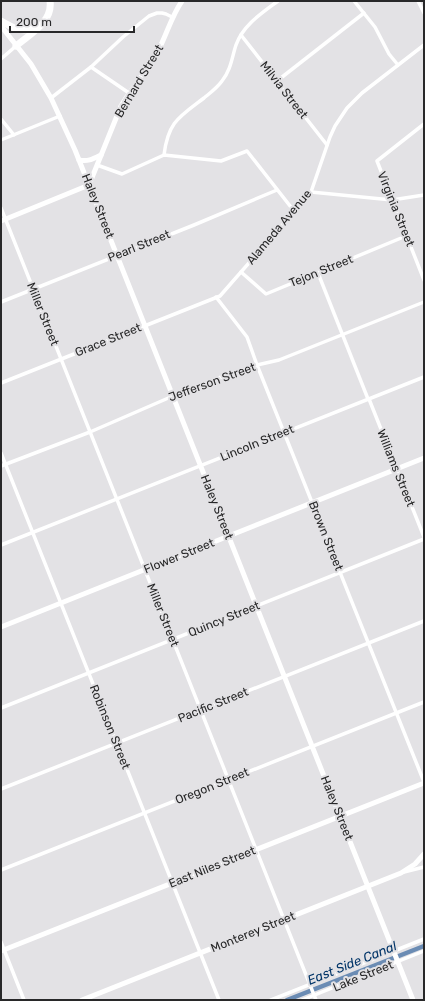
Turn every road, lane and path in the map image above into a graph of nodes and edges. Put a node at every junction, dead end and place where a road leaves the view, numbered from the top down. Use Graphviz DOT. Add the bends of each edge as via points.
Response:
graph roads {
  1 [pos="50,1"];
  2 [pos="182,1"];
  3 [pos="278,1"];
  4 [pos="354,1"];
  5 [pos="418,1"];
  6 [pos="364,13"];
  7 [pos="424,13"];
  8 [pos="172,17"];
  9 [pos="1,21"];
  10 [pos="41,25"];
  11 [pos="1,26"];
  12 [pos="241,35"];
  13 [pos="424,45"];
  14 [pos="16,46"];
  15 [pos="1,59"];
  16 [pos="398,65"];
  17 [pos="91,67"];
  18 [pos="277,81"];
  19 [pos="129,93"];
  20 [pos="51,98"];
  21 [pos="60,116"];
  22 [pos="1,119"];
  23 [pos="424,124"];
  24 [pos="14,135"];
  25 [pos="1,140"];
  26 [pos="327,144"];
  27 [pos="101,155"];
  28 [pos="164,155"];
  29 [pos="79,160"];
  30 [pos="98,165"];
  31 [pos="89,185"];
  32 [pos="277,190"];
  33 [pos="311,192"];
  34 [pos="424,195"];
  35 [pos="392,200"];
  36 [pos="1,208"];
  37 [pos="294,211"];
  38 [pos="3,220"];
  39 [pos="406,236"];
  40 [pos="117,255"];
  41 [pos="241,272"];
  42 [pos="318,273"];
  43 [pos="424,280"];
  44 [pos="33,289"];
  45 [pos="216,297"];
  46 [pos="1,302"];
  47 [pos="424,302"];
  48 [pos="145,325"];
  49 [pos="342,334"];
  50 [pos="61,359"];
  51 [pos="257,365"];
  52 [pos="424,377"];
  53 [pos="1,383"];
  54 [pos="173,396"];
  55 [pos="368,399"];
  56 [pos="90,432"];
  57 [pos="284,432"];
  58 [pos="1,453"];
  59 [pos="424,458"];
  60 [pos="5,464"];
  61 [pos="1,466"];
  62 [pos="201,466"];
  63 [pos="397,469"];
  64 [pos="117,499"];
  65 [pos="313,502"];
  66 [pos="33,533"];
  67 [pos="229,536"];
  68 [pos="424,538"];
  69 [pos="1,545"];
  70 [pos="145,569"];
  71 [pos="341,573"];
  72 [pos="61,603"];
  73 [pos="257,606"];
  74 [pos="424,621"];
  75 [pos="1,627"];
  76 [pos="173,640"];
  77 [pos="369,643"];
  78 [pos="88,673"];
  79 [pos="284,676"];
  80 [pos="424,702"];
  81 [pos="1,708"];
  82 [pos="200,710"];
  83 [pos="396,713"];
  84 [pos="116,743"];
  85 [pos="312,746"];
  86 [pos="228,780"];
  87 [pos="424,782"];
  88 [pos="1,788"];
  89 [pos="144,813"];
  90 [pos="340,816"];
  91 [pos="256,850"];
  92 [pos="424,854"];
  93 [pos="424,867"];
  94 [pos="1,870"];
  95 [pos="401,873"];
  96 [pos="172,883"];
  97 [pos="368,886"];
  98 [pos="284,920"];
  99 [pos="424,939"];
  100 [pos="1,942"];
  101 [pos="3,950"];
  102 [pos="394,951"];
  103 [pos="424,951"];
  104 [pos="200,953"];
  105 [pos="398,962"];
  106 [pos="310,984"];
  107 [pos="314,995"];
  108 [pos="24,1000"];
  109 [pos="82,1000"];
  110 [pos="219,1000"];
  111 [pos="271,1000"];
  112 [pos="302,1000"];
  113 [pos="316,1000"];
  114 [pos="413,1000"];
  1 -- 10 [label="highway" via="49,15"];
  2 -- 8 [label="main road, Bernard Street"];
  3 -- 12 [label="street" via="249,24"];
  4 -- 6 [label="street"];
  5 -- 7 [label="street"];
  6 -- 16 [label="street"];
  6 -- 18 [label="street"];
  8 -- 17 [label="street" via="162,13 149,16"];
  8 -- 19 [label="main road, Bernard Street" via="158,51"];
  9 -- 10 [label="highway" via="22,30"];
  10 -- 14 [label="highway"];
  11 -- 14 [label="main road, Haley Street"];
  12 -- 18 [label="street, Milvia Street"];
  12 -- 28 [label="street" via="225,77 215,89 174,124 168,136"];
  13 -- 16 [label="street, Alameda Avenue"];
  14 -- 15 [label="street"];
  14 -- 20 [label="main road, Haley Street" via="31,64"];
  16 -- 26 [label="street, Alameda Avenue" via="350,104 335,126"];
  17 -- 19 [label="street"];
  17 -- 20 [label="street"];
  18 -- 26 [label="street, Milvia Street"];
  19 -- 27 [label="main road, Bernard Street"];
  20 -- 21 [label="main road, Haley Street"];
  21 -- 24 [label="street"];
  21 -- 29 [label="main road, Haley Street"];
  22 -- 24 [label="street"];
  23 -- 35 [label="street, Virginia Street" via="377,161"];
  24 -- 25 [label="street"];
  26 -- 33 [label="street, Alameda Avenue"];
  27 -- 29 [label="main road" via="89,161"];
  27 -- 30 [label="main road, Bernard Street"];
  28 -- 30 [label="street" via="122,174"];
  28 -- 32 [label="street" via="221,161 247,151"];
  29 -- 31 [label="main road, Haley Street"];
  30 -- 31 [label="main road, Bernard Street"];
  31 -- 38 [label="main road"];
  31 -- 40 [label="main road, Haley Street"];
  32 -- 37 [label="street"];
  32 -- 40 [label="street, Pearl Street"];
  33 -- 35 [label="street"];
  33 -- 37 [label="street, Alameda Avenue"];
  34 -- 35 [label="street"];
  35 -- 39 [label="street, Virginia Street"];
  36 -- 38 [label="street, Miller Street"];
  37 -- 41 [label="street, Alameda Avenue"];
  38 -- 44 [label="street, Miller Street"];
  39 -- 42 [label="street, Tejon Street"];
  39 -- 43 [label="street, Virginia Street"];
  40 -- 44 [label="street, Pearl Street"];
  40 -- 48 [label="main road, Haley Street"];
  41 -- 42 [label="street, Tejon Street" via="266,294"];
  41 -- 45 [label="street, Alameda Avenue" via="220,296"];
  42 -- 49 [label="street, Williams Street"];
  44 -- 46 [label="street, Pearl Street"];
  44 -- 50 [label="street, Miller Street"];
  45 -- 48 [label="street, Grace Street"];
  45 -- 51 [label="street, Brown Street" via="247,337"];
  47 -- 49 [label="street, Jefferson Street"];
  48 -- 50 [label="street, Grace Street"];
  48 -- 54 [label="main road, Haley Street"];
  49 -- 51 [label="street, Jefferson Street" via="279,360"];
  49 -- 55 [label="street, Williams Street"];
  50 -- 53 [label="street, Grace Street"];
  50 -- 56 [label="street, Miller Street"];
  51 -- 54 [label="street, Jefferson Street"];
  51 -- 57 [label="street, Brown Street"];
  52 -- 55 [label="street, Lincoln Street"];
  54 -- 56 [label="street, Jefferson Street"];
  54 -- 62 [label="main road, Haley Street"];
  55 -- 57 [label="street, Lincoln Street"];
  55 -- 63 [label="street, Williams Street"];
  56 -- 60 [label="street, Jefferson Street"];
  56 -- 64 [label="street, Miller Street"];
  57 -- 62 [label="street, Lincoln Street"];
  57 -- 65 [label="street, Brown Street"];
  58 -- 60 [label="street, Robinson Street"];
  59 -- 63 [label="main road, Flower Street"];
  60 -- 61 [label="street, Jefferson Street"];
  60 -- 66 [label="street, Robinson Street"];
  62 -- 64 [label="street, Lincoln Street"];
  62 -- 67 [label="main road, Haley Street"];
  63 -- 65 [label="main road, Flower Street"];
  63 -- 68 [label="street, Williams Street"];
  64 -- 66 [label="street, Lincoln Street"];
  64 -- 70 [label="street, Miller Street"];
  65 -- 67 [label="main road, Flower Street"];
  65 -- 71 [label="street, Brown Street"];
  66 -- 69 [label="street, Lincoln Street"];
  66 -- 72 [label="street, Robinson Street"];
  67 -- 70 [label="main road, Flower Street"];
  67 -- 73 [label="main road, Haley Street"];
  68 -- 71 [label="street, Quincy Street"];
  70 -- 72 [label="main road, Flower Street"];
  70 -- 76 [label="street, Miller Street"];
  71 -- 73 [label="street, Quincy Street"];
  71 -- 77 [label="street, Brown Street"];
  72 -- 75 [label="main road, Flower Street"];
  72 -- 78 [label="street, Robinson Street"];
  73 -- 76 [label="street, Quincy Street"];
  73 -- 79 [label="main road, Haley Street"];
  74 -- 77 [label="street, Pacific Street"];
  76 -- 78 [label="street, Quincy Street"];
  76 -- 82 [label="street, Miller Street"];
  77 -- 79 [label="street, Pacific Street"];
  77 -- 83 [label="street, Brown Street"];
  78 -- 81 [label="street, Quincy Street"];
  78 -- 84 [label="street, Robinson Street"];
  79 -- 82 [label="street, Pacific Street"];
  79 -- 85 [label="main road, Haley Street"];
  80 -- 83 [label="street, Oregon Street"];
  82 -- 84 [label="street, Pacific Street"];
  82 -- 86 [label="street, Miller Street"];
  83 -- 85 [label="street, Oregon Street"];
  83 -- 87 [label="street, Brown Street"];
  84 -- 88 [label="street, Pacific Street"];
  84 -- 89 [label="street, Robinson Street"];
  85 -- 86 [label="street, Oregon Street"];
  85 -- 90 [label="main road, Haley Street"];
  86 -- 89 [label="street, Oregon Street"];
  86 -- 91 [label="street, Miller Street"];
  87 -- 90 [label="main road, East Niles Street"];
  89 -- 94 [label="street, Oregon Street"];
  89 -- 96 [label="street, Robinson Street"];
  90 -- 91 [label="main road, East Niles Street"];
  90 -- 97 [label="main road, Haley Street"];
  91 -- 96 [label="main road, East Niles Street"];
  91 -- 98 [label="street, Miller Street"];
  92 -- 95 [label="main road"];
  93 -- 95 [label="street, Monterey Street"];
  95 -- 97 [label="main road, Monterey Street"];
  96 -- 101 [label="main road, East Niles Street"];
  96 -- 104 [label="street, Robinson Street"];
  97 -- 98 [label="main road, Monterey Street"];
  97 -- 102 [label="main road, Haley Street"];
  98 -- 104 [label="main road, Monterey Street"];
  98 -- 106 [label="street, Miller Street"];
  99 -- 102 [label="street, Lake Street"];
  100 -- 101 [label="street"];
  101 -- 108 [label="street"];
  102 -- 105 [label="main road, Haley Street"];
  102 -- 106 [label="street, Lake Street"];
  103 -- 105 [label="street, Lake Street"];
  104 -- 109 [label="main road, Monterey Street"];
  104 -- 110 [label="street, Robinson Street"];
  105 -- 107 [label="street, Lake Street"];
  105 -- 114 [label="main road, Haley Street"];
  106 -- 107 [label="street, Miller Street"];
  106 -- 111 [label="street, Lake Street"];
  107 -- 112 [label="street, Lake Street"];
  107 -- 113 [label="street, Miller Street"];
}
